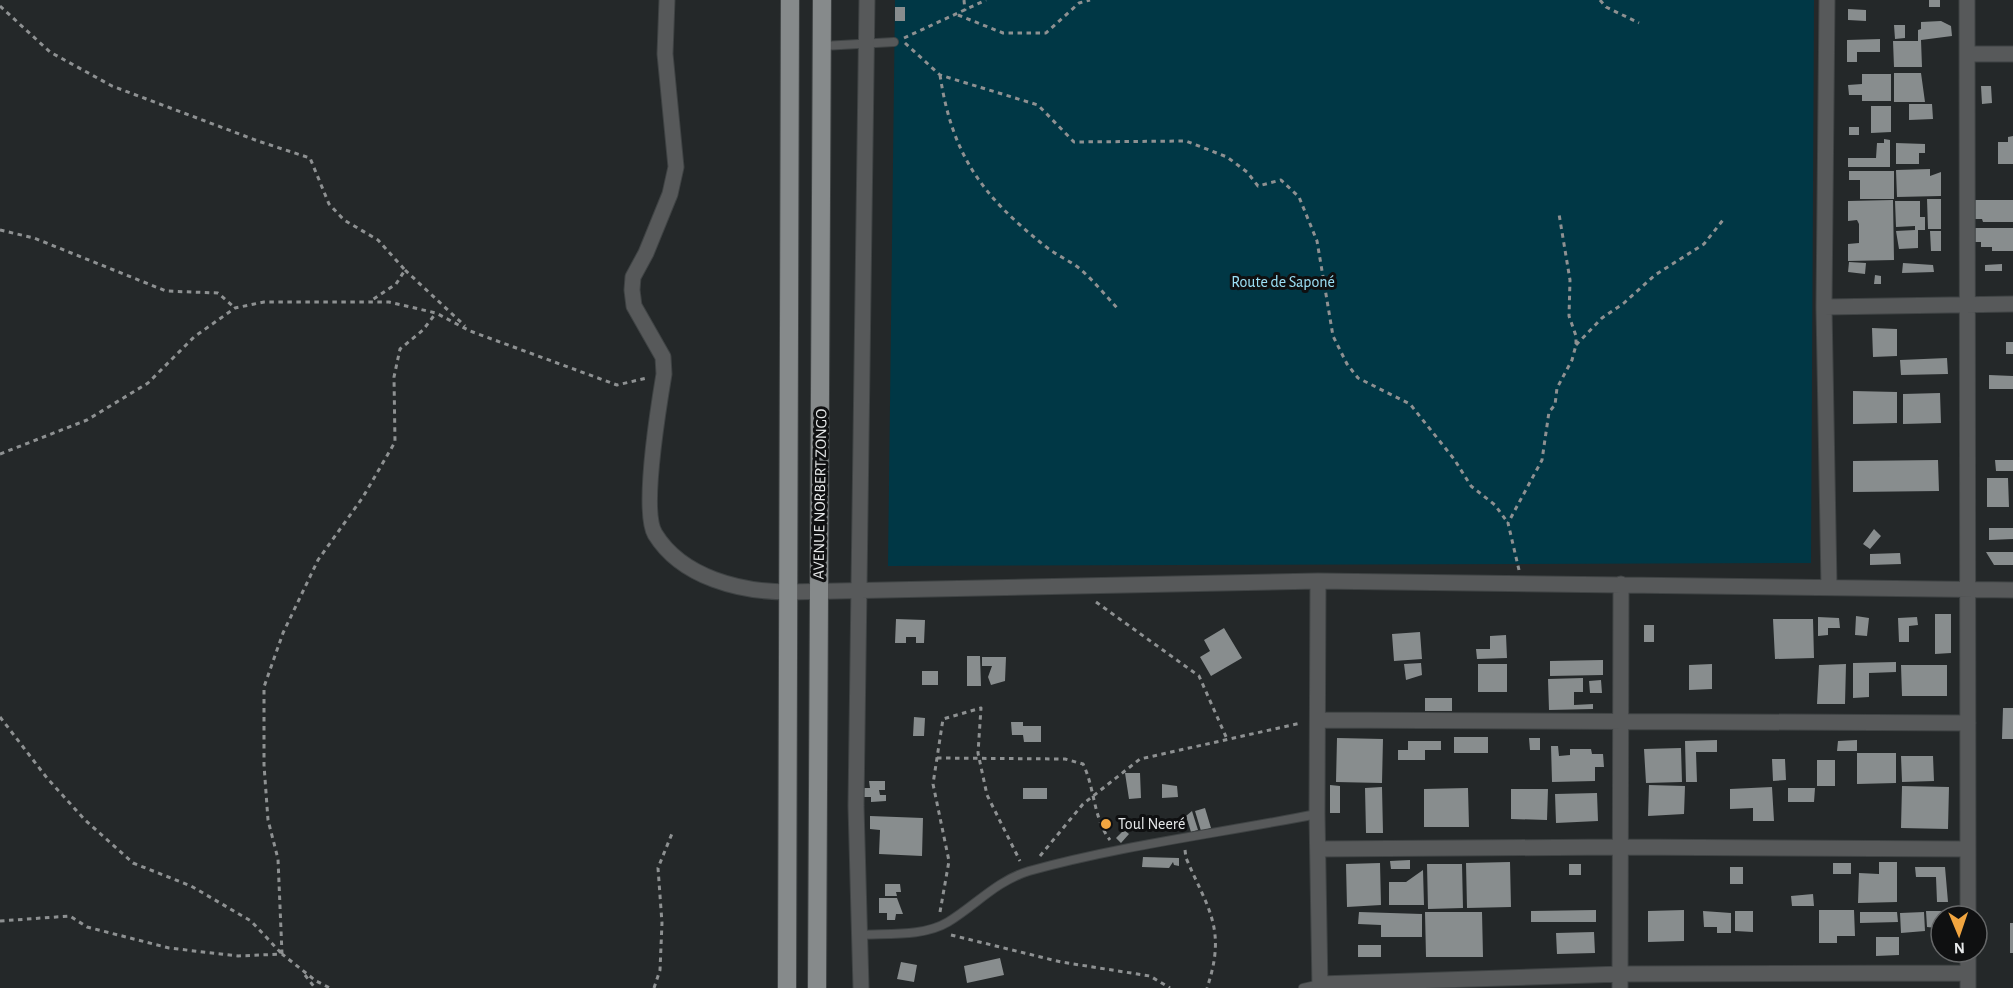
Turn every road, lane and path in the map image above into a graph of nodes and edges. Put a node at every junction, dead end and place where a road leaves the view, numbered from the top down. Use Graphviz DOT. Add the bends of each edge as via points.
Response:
graph roads {
  1 [pos="667,0"];
  2 [pos="790,0"];
  3 [pos="822,0"];
  4 [pos="867,0"];
  5 [pos="964,0"];
  6 [pos="986,0"];
  7 [pos="1074,0"];
  8 [pos="1090,0"];
  9 [pos="1600,0"];
  10 [pos="1827,0"];
  11 [pos="1967,0"];
  12 [pos="1079,3"];
  13 [pos="0,6"];
  14 [pos="965,11"];
  15 [pos="958,15"];
  16 [pos="1639,23"];
  17 [pos="894,42"];
  18 [pos="865,43"];
  19 [pos="821,46"];
  20 [pos="1967,54"];
  21 [pos="2013,54"];
  22 [pos="940,75"];
  23 [pos="1559,214"];
  24 [pos="1723,220"];
  25 [pos="0,230"];
  26 [pos="405,270"];
  27 [pos="367,302"];
  28 [pos="1968,304"];
  29 [pos="2013,304"];
  30 [pos="1824,306"];
  31 [pos="236,308"];
  32 [pos="1118,309"];
  33 [pos="436,313"];
  34 [pos="470,331"];
  35 [pos="1576,345"];
  36 [pos="664,374"];
  37 [pos="0,454"];
  38 [pos="1508,523"];
  39 [pos="1318,581"];
  40 [pos="1520,583"];
  41 [pos="1622,584"];
  42 [pos="1075,586"];
  43 [pos="1828,586"];
  44 [pos="1969,589"];
  45 [pos="2013,590"];
  46 [pos="819,591"];
  47 [pos="859,591"];
  48 [pos="789,592"];
  49 [pos="0,717"];
  50 [pos="1621,719"];
  51 [pos="1318,720"];
  52 [pos="1968,723"];
  53 [pos="1227,739"];
  54 [pos="937,758"];
  55 [pos="979,758"];
  56 [pos="1094,795"];
  57 [pos="1317,814"];
  58 [pos="672,831"];
  59 [pos="1184,840"];
  60 [pos="1620,847"];
  61 [pos="1319,849"];
  62 [pos="1968,849"];
  63 [pos="1122,851"];
  64 [pos="1026,872"];
  65 [pos="1968,904"];
  66 [pos="0,921"];
  67 [pos="937,927"];
  68 [pos="858,934"];
  69 [pos="282,954"];
  70 [pos="1968,964"];
  71 [pos="300,969"];
  72 [pos="1620,981"];
  73 [pos="1968,981"];
  74 [pos="1320,986"];
  75 [pos="315,988"];
  76 [pos="330,988"];
  77 [pos="654,988"];
  78 [pos="787,988"];
  79 [pos="817,988"];
  80 [pos="861,988"];
  81 [pos="1170,988"];
  82 [pos="1207,988"];
  83 [pos="1303,988"];
  1 -- 36 [label="street" via="665,54 676,167 670,194 633,277 632,290 634,306 663,357"];
  2 -- 48 [label="main road, AVENUE NORBERT ZONGO"];
  3 -- 19 [label="main road, AVENUE NORBERT ZONGO"];
  4 -- 18 [label="street"];
  5 -- 14 [label="path"];
  6 -- 14 [label="path"];
  7 -- 12 [label="path"];
  8 -- 12 [label="path"];
  9 -- 16 [label="path"];
  10 -- 30 [label="street"];
  11 -- 20 [label="street"];
  12 -- 15 [label="path" via="1046,33 1004,33"];
  13 -- 26 [label="path" via="50,52 112,87 310,158 329,204 344,220 378,240"];
  14 -- 15 [label="path"];
  15 -- 17 [label="path"];
  17 -- 18 [label="lane"];
  17 -- 22 [label="path" via="903,42"];
  18 -- 19 [label="lane"];
  18 -- 47 [label="street"];
  19 -- 46 [label="main road, AVENUE NORBERT ZONGO"];
  20 -- 21 [label="street"];
  20 -- 28 [label="street"];
  22 -- 32 [label="path" via="946,114 961,153 985,190 1046,247 1079,269"];
  22 -- 38 [label="path" via="1038,105 1074,142 1185,141 1227,157 1258,186 1281,180 1299,197 1317,241 1333,336 1347,364 1358,378 1410,404 1471,486 1495,505"];
  23 -- 35 [label="path" via="1570,280 1569,316"];
  24 -- 35 [label="path" via="1704,244 1654,275"];
  25 -- 31 [label="path" via="34,238 166,291 218,293"];
  26 -- 27 [label="path" via="396,284"];
  26 -- 34 [label="path"];
  27 -- 31 [label="path" via="264,302"];
  27 -- 33 [label="path" via="389,302"];
  28 -- 29 [label="street"];
  28 -- 30 [label="street"];
  28 -- 44 [label="street"];
  30 -- 43 [label="street"];
  31 -- 37 [label="path" via="194,337 148,383 108,408"];
  33 -- 34 [label="path"];
  33 -- 69 [label="path" via="400,349 394,377 395,442 363,497 318,560 283,633 264,687 264,765 268,820 278,859"];
  34 -- 36 [label="path" via="617,385"];
  35 -- 38 [label="path" via="1549,412 1542,460"];
  36 -- 48 [label="street" via="649,494 654,533 684,564 731,586 758,592"];
  38 -- 40 [label="path"];
  39 -- 40 [label="street"];
  39 -- 42 [label="street"];
  39 -- 51 [label="street"];
  40 -- 41 [label="street"];
  41 -- 43 [label="street"];
  41 -- 50 [label="street"];
  42 -- 47 [label="street"];
  42 -- 53 [label="path" via="1199,676"];
  43 -- 44 [label="street"];
  44 -- 45 [label="street"];
  44 -- 52 [label="street"];
  46 -- 47 [label="street"];
  46 -- 48 [label="street"];
  46 -- 79 [label="main road, AVENUE NORBERT ZONGO"];
  47 -- 68 [label="street"];
  48 -- 78 [label="main road, AVENUE NORBERT ZONGO"];
  49 -- 69 [label="path" via="84,820 133,863 191,886 251,921"];
  50 -- 51 [label="street"];
  50 -- 52 [label="street"];
  50 -- 60 [label="street"];
  51 -- 53 [label="path"];
  51 -- 57 [label="street"];
  52 -- 62 [label="street"];
  53 -- 56 [label="path" via="1140,759"];
  54 -- 55 [label="path"];
  54 -- 55 [label="path" via="943,719 981,708"];
  54 -- 67 [label="path" via="933,784 949,861"];
  55 -- 56 [label="path" via="1074,761 1083,764"];
  55 -- 64 [label="path" via="987,795"];
  56 -- 63 [label="path" via="1103,830"];
  56 -- 64 [label="path"];
  57 -- 59 [label="lane"];
  57 -- 61 [label="street"];
  58 -- 77 [label="path" via="658,868 662,923 660,970"];
  59 -- 63 [label="lane"];
  59 -- 82 [label="path" via="1186,858 1216,927"];
  60 -- 61 [label="street"];
  60 -- 62 [label="street"];
  60 -- 72 [label="street"];
  61 -- 74 [label="street"];
  62 -- 65 [label="street"];
  63 -- 64 [label="lane"];
  64 -- 67 [label="lane" via="984,893"];
  66 -- 69 [label="path" via="70,916 87,927 169,948 238,956"];
  67 -- 68 [label="lane"];
  67 -- 81 [label="path" via="955,937 1051,960 1150,976"];
  68 -- 80 [label="street"];
  69 -- 71 [label="path"];
  70 -- 73 [label="street"];
  71 -- 75 [label="path"];
  71 -- 76 [label="path"];
  72 -- 73 [label="street"];
  72 -- 74 [label="street"];
  74 -- 83 [label="lane"];
}
